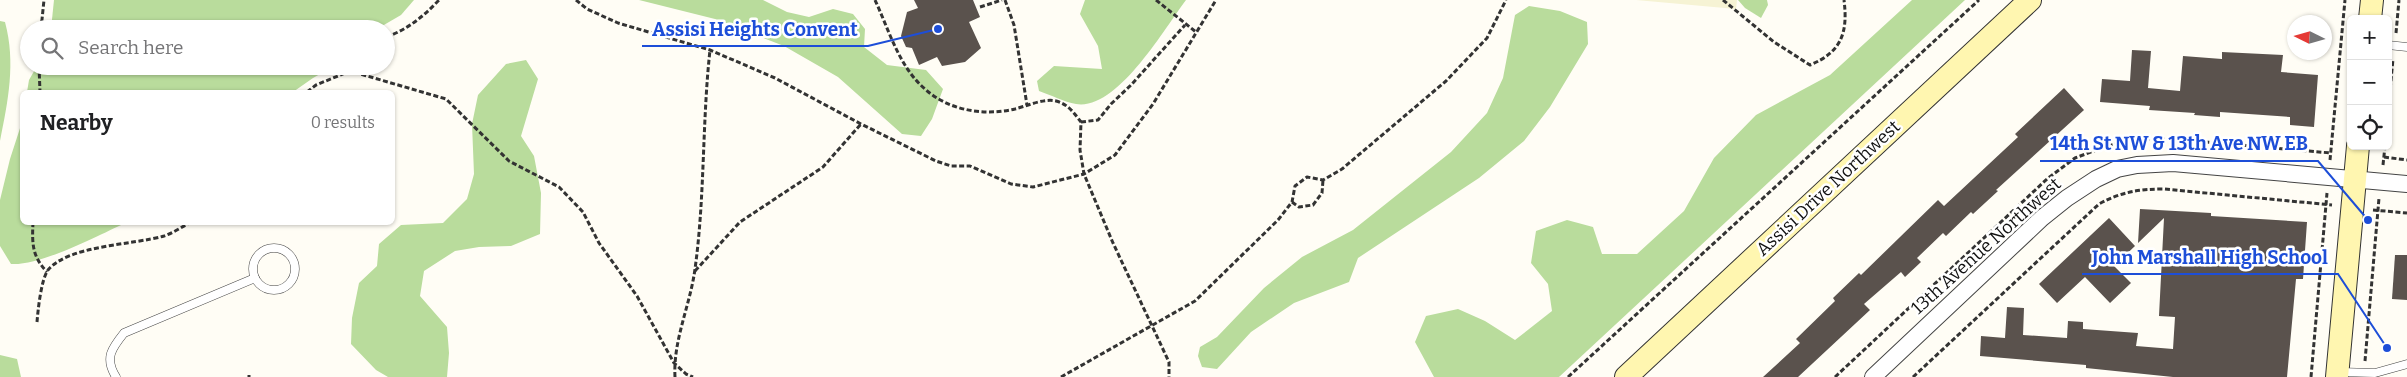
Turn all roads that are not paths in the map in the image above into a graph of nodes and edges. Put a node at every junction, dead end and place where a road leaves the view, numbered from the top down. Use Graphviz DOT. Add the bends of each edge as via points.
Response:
graph roads {
  1 [pos="2030,0"];
  2 [pos="2372,0"];
  3 [pos="2370,15"];
  4 [pos="2392,46"];
  5 [pos="2407,47"];
  6 [pos="2358,150"];
  7 [pos="2355,179"];
  8 [pos="2407,184"];
  9 [pos="255,278"];
  10 [pos="2407,364"];
  11 [pos="2337,375"];
  12 [pos="116,377"];
  13 [pos="1626,377"];
  14 [pos="1873,377"];
  1 -- 13 [label="main road, Assisi Drive Northwest"];
  2 -- 3 [label="main road"];
  4 -- 5 [label="lane"];
  6 -- 7 [label="main road"];
  7 -- 8 [label="street, 13th Avenue Northwest"];
  7 -- 11 [label="main road"];
  7 -- 14 [label="street, 13th Avenue Northwest" via="2172,163 2117,169 2096,179 2042,218"];
  9 -- 9 [label="lane" via="264,288 283,288 294,272 292,259 287,253 274,248 261,252 253,264"];
  9 -- 12 [label="lane" via="124,333 112,348 109,366"];
  10 -- 11 [label="lane" via="2392,370"];
}
